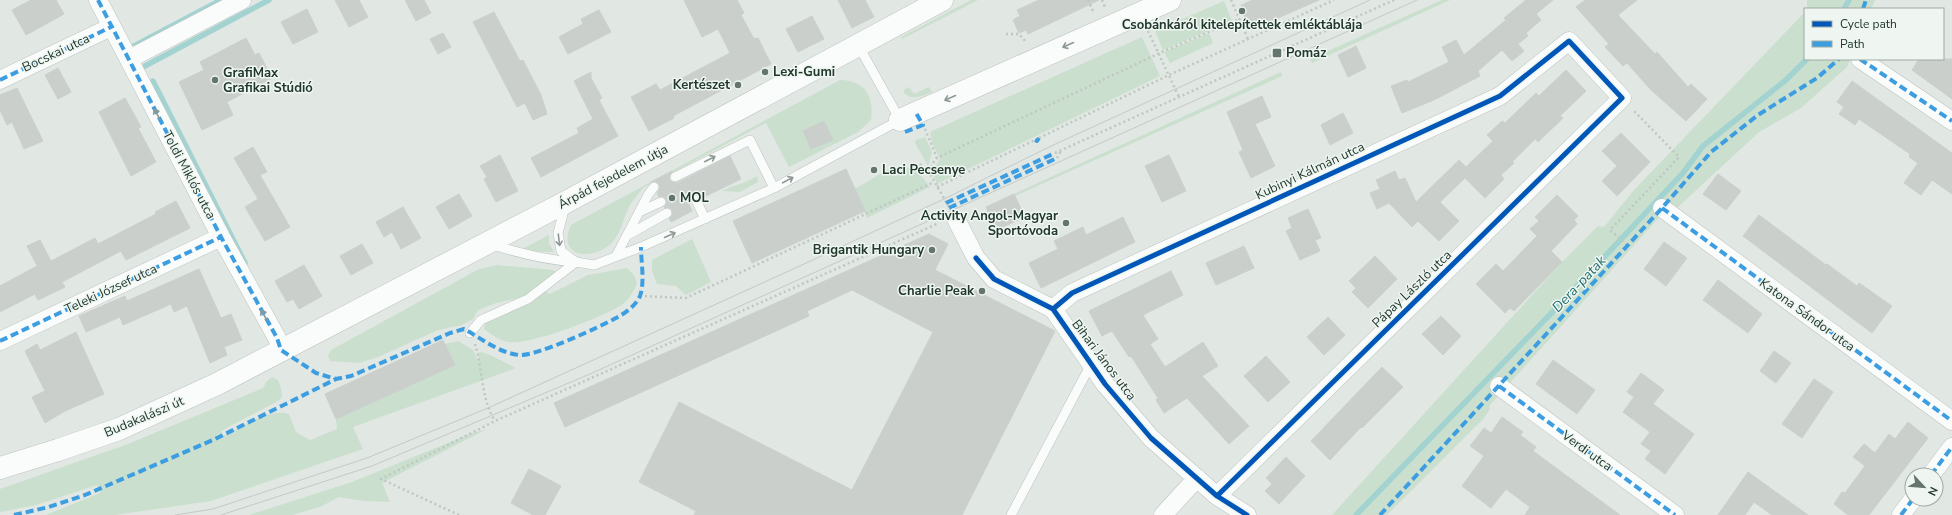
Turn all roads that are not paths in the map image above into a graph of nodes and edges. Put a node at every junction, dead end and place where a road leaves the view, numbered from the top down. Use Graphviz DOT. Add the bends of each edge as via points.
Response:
graph roads {
  1 [pos="98,0"];
  2 [pos="242,0"];
  3 [pos="942,0"];
  4 [pos="1170,0"];
  5 [pos="112,27"];
  6 [pos="858,45"];
  7 [pos="129,59"];
  8 [pos="1861,60"];
  9 [pos="0,80"];
  10 [pos="1622,98"];
  11 [pos="900,120"];
  12 [pos="1952,121"];
  13 [pos="681,176"];
  14 [pos="654,187"];
  15 [pos="774,188"];
  16 [pos="696,200"];
  17 [pos="566,202"];
  18 [pos="661,202"];
  19 [pos="1662,208"];
  20 [pos="639,212"];
  21 [pos="667,213"];
  22 [pos="705,219"];
  23 [pos="955,219"];
  24 [pos="628,234"];
  25 [pos="221,237"];
  26 [pos="486,243"];
  27 [pos="616,256"];
  28 [pos="576,262"];
  29 [pos="1052,309"];
  30 [pos="470,333"];
  31 [pos="0,341"];
  32 [pos="281,350"];
  33 [pos="1091,364"];
  34 [pos="1499,386"];
  35 [pos="1952,421"];
  36 [pos="1952,447"];
  37 [pos="1937,467"];
  38 [pos="0,468"];
  39 [pos="1197,478"];
  40 [pos="1217,496"];
  41 [pos="1011,515"];
  42 [pos="1163,515"];
  43 [pos="1247,515"];
  44 [pos="1675,515"];
  1 -- 5 [label="street, Toldi Miklós utca"];
  2 -- 7 [label="street"];
  3 -- 6 [label="main road, Árpád fejedelem útja"];
  4 -- 11 [label="main road, one-way"];
  5 -- 7 [label="street, Toldi Miklós utca"];
  5 -- 9 [label="street, Bocskai utca"];
  6 -- 11 [label="lane"];
  6 -- 17 [label="main road, Árpád fejedelem útja"];
  25 -- 7 [label="street, Toldi Miklós utca, one-way"];
  8 -- 12 [label="street"];
  10 -- 29 [label="street, Kubinyi Kálmán utca" via="1569,40 1500,96 1072,293"];
  10 -- 40 [label="street, Pápay László utca"];
  15 -- 11 [label="lane, one-way"];
  13 -- 15 [label="lane, one-way" via="750,140"];
  14 -- 20 [label="lane"];
  15 -- 22 [label="lane"];
  16 -- 22 [label="lane"];
  17 -- 26 [label="main road, Árpád fejedelem útja"];
  17 -- 28 [label="lane, one-way" via="558,242 561,251"];
  18 -- 20 [label="lane"];
  19 -- 35 [label="street, Katona Sándor utca"];
  20 -- 24 [label="lane"];
  21 -- 24 [label="lane"];
  27 -- 22 [label="lane, one-way"];
  23 -- 29 [label="street, Bihari János utca" via="976,258 994,279"];
  24 -- 27 [label="lane"];
  25 -- 31 [label="street, Teleki József utca"];
  32 -- 25 [label="street, Toldi Miklós utca, one-way" via="277,338"];
  26 -- 28 [label="lane" via="518,253"];
  26 -- 32 [label="main road, Árpád fejedelem útja"];
  27 -- 28 [label="lane" via="594,265"];
  28 -- 30 [label="lane" via="528,299 481,320"];
  29 -- 33 [label="street, Bihari János utca"];
  32 -- 38 [label="main road, Budakalászi út" via="217,384 119,429"];
  33 -- 39 [label="street, Bihari János utca" via="1152,438"];
  33 -- 41 [label="lane"];
  34 -- 44 [label="street, Verdi utca"];
  36 -- 37 [label="street"];
  39 -- 40 [label="street, Bihari János utca"];
  39 -- 42 [label="street"];
  40 -- 43 [label="street, Bihari János utca"];
}
